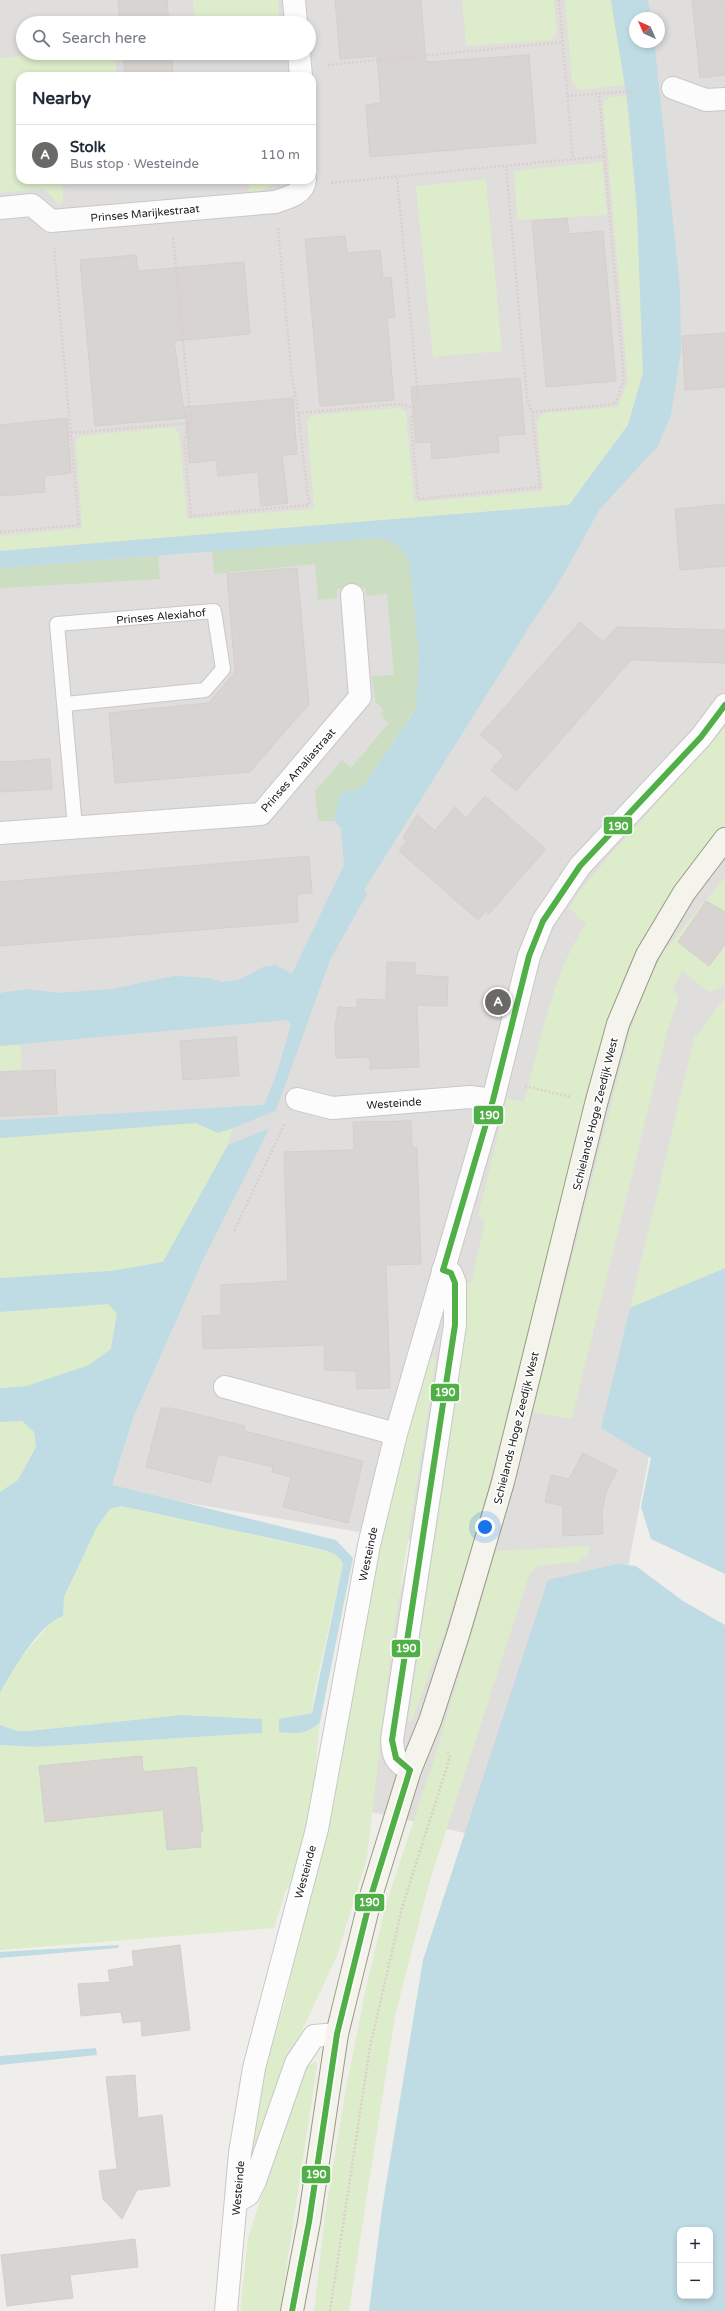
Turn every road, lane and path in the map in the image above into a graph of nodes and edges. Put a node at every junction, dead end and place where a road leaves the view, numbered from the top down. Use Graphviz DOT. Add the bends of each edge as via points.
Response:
graph roads {
  1 [pos="294,0"];
  2 [pos="559,0"];
  3 [pos="295,16"];
  4 [pos="562,42"];
  5 [pos="300,66"];
  6 [pos="673,88"];
  7 [pos="649,90"];
  8 [pos="599,93"];
  9 [pos="567,96"];
  10 [pos="725,99"];
  11 [pos="605,156"];
  12 [pos="573,159"];
  13 [pos="506,166"];
  14 [pos="397,178"];
  15 [pos="295,191"];
  16 [pos="0,208"];
  17 [pos="171,211"];
  18 [pos="51,222"];
  19 [pos="415,408"];
  20 [pos="532,412"];
  21 [pos="298,413"];
  22 [pos="190,423"];
  23 [pos="71,433"];
  24 [pos="0,532"];
  25 [pos="352,595"];
  26 [pos="66,704"];
  27 [pos="725,705"];
  28 [pos="75,827"];
  29 [pos="0,833"];
  30 [pos="725,839"];
  31 [pos="532,1088"];
  32 [pos="297,1099"];
  33 [pos="493,1100"];
  34 [pos="596,1104"];
  35 [pos="234,1231"];
  36 [pos="443,1270"];
  37 [pos="225,1387"];
  38 [pos="396,1434"];
  39 [pos="430,1721"];
  40 [pos="410,1770"];
  41 [pos="338,2034"];
  42 [pos="236,2202"];
  43 [pos="226,2311"];
  44 [pos="292,2311"];
  45 [pos="330,2311"];
  1 -- 3 [label="street"];
  2 -- 4 [label="path"];
  4 -- 5 [label="path"];
  4 -- 9 [label="path"];
  6 -- 10 [label="street" via="706,100"];
  7 -- 8 [label="path"];
  8 -- 9 [label="path"];
  8 -- 11 [label="path"];
  9 -- 12 [label="path"];
  11 -- 12 [label="path"];
  11 -- 20 [label="path" via="624,379 615,404"];
  12 -- 13 [label="path"];
  13 -- 14 [label="path"];
  13 -- 20 [label="path" via="527,399"];
  14 -- 15 [label="path"];
  14 -- 19 [label="path" via="418,397"];
  15 -- 17 [label="street, Prinses Marijkestraat"];
  15 -- 21 [label="path" via="292,377"];
  16 -- 18 [label="street" via="32,205"];
  17 -- 18 [label="street, Prinses Marijkestraat"];
  17 -- 22 [label="path"];
  18 -- 23 [label="path"];
  19 -- 20 [label="path" via="411,419 418,499 540,487"];
  19 -- 21 [label="path" via="399,404"];
  21 -- 22 [label="path" via="309,505 191,516 184,438"];
  22 -- 23 [label="path"];
  23 -- 24 [label="path" via="79,525"];
  25 -- 28 [label="street, Prinses Amaliastraat" via="360,696 261,814"];
  26 -- 26 [label="lane, Prinses Alexiahof" via="205,690 223,669 214,611 57,624"];
  26 -- 28 [label="lane, Prinses Alexiahof"];
  27 -- 33 [label="street, Westeinde" via="701,737 580,866 543,921 529,956"];
  28 -- 29 [label="street, Prinses Amaliastraat"];
  30 -- 34 [label="street, Schielands Hoge Zeedijk West" via="684,893 647,955 618,1024"];
  31 -- 34 [label="path"];
  32 -- 33 [label="street, Westeinde" via="332,1108 470,1097"];
  32 -- 35 [label="path"];
  33 -- 36 [label="street, Westeinde"];
  34 -- 39 [label="street, Schielands Hoge Zeedijk West" via="502,1482 458,1635"];
  36 -- 38 [label="street, Westeinde"];
  36 -- 40 [label="street" via="451,1273 455,1283 454,1325 392,1740 393,1756"];
  37 -- 38 [label="street"];
  38 -- 42 [label="street, Westeinde" via="369,1546 316,1829 254,2068 240,2153"];
  39 -- 40 [label="street, Schielands Hoge Zeedijk West"];
  39 -- 45 [label="path" via="450,1757 402,1908 370,2047"];
  40 -- 41 [label="street, Schielands Hoge Zeedijk West" via="371,1896"];
  41 -- 42 [label="street" via="314,2036 304,2048 296,2063 255,2181 248,2196"];
  41 -- 44 [label="street, Schielands Hoge Zeedijk West"];
  42 -- 43 [label="street, Westeinde"];
}
